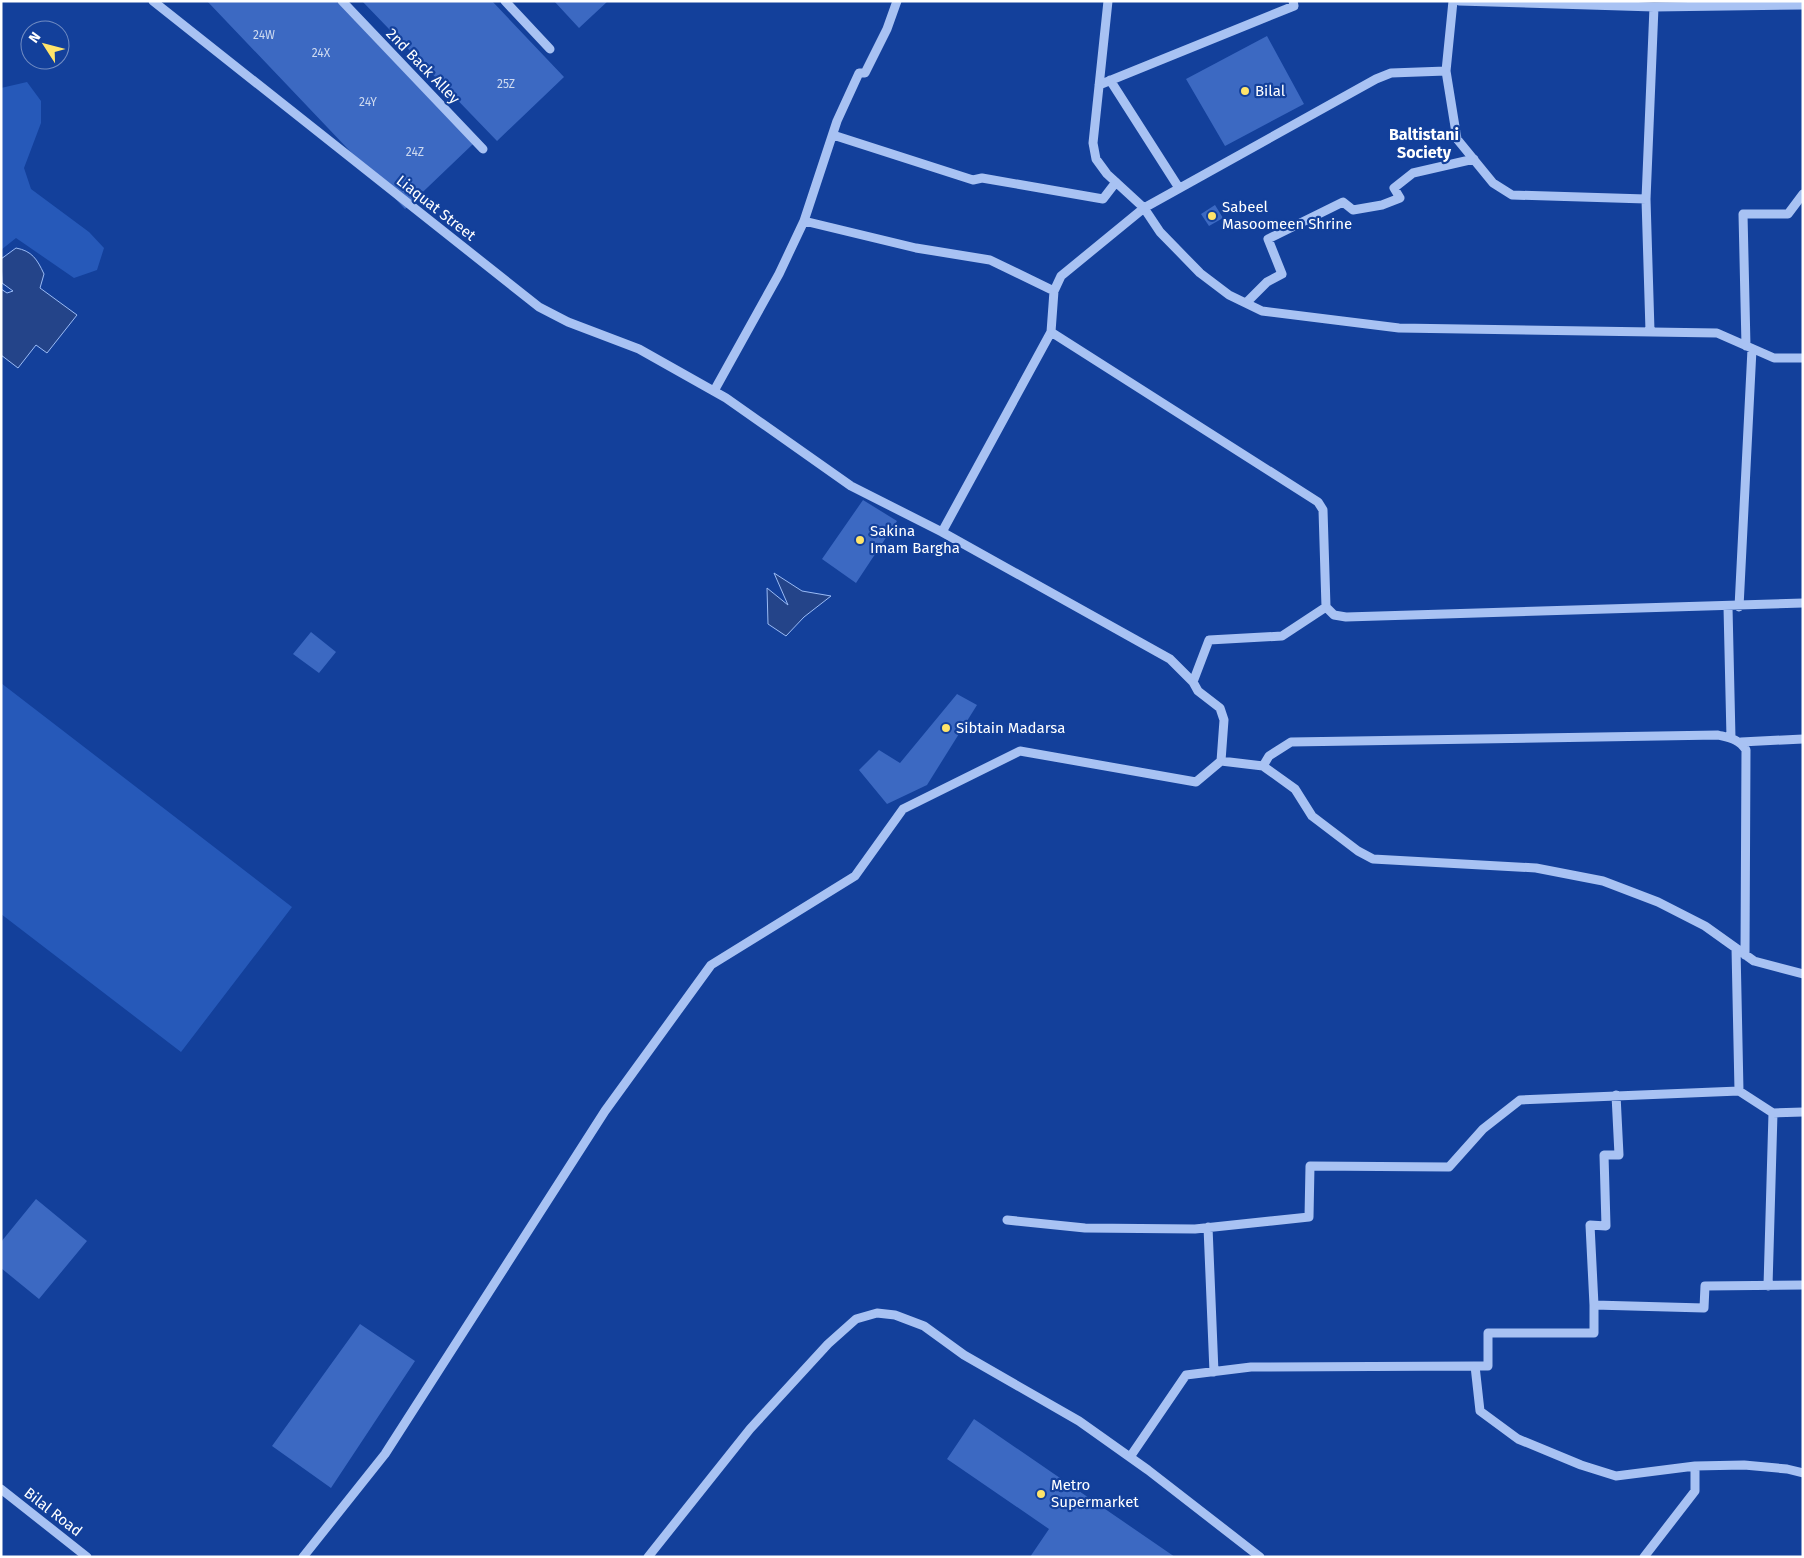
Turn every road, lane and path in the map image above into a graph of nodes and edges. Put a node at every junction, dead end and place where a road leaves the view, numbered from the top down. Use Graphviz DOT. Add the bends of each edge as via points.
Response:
graph roads {
  1 [pos="153,1"];
  2 [pos="342,1"];
  3 [pos="505,1"];
  4 [pos="897,1"];
  5 [pos="1108,1"];
  6 [pos="1293,1"];
  7 [pos="1453,1"];
  8 [pos="1459,1"];
  9 [pos="1803,5"];
  10 [pos="1654,7"];
  11 [pos="550,49"];
  12 [pos="1446,71"];
  13 [pos="1110,80"];
  14 [pos="1099,85"];
  15 [pos="833,135"];
  16 [pos="483,149"];
  17 [pos="1474,159"];
  18 [pos="1116,182"];
  19 [pos="1180,188"];
  20 [pos="1803,194"];
  21 [pos="1646,198"];
  22 [pos="1144,208"];
  23 [pos="804,221"];
  24 [pos="1054,291"];
  25 [pos="1246,303"];
  26 [pos="1650,331"];
  27 [pos="1051,332"];
  28 [pos="1749,347"];
  29 [pos="1803,358"];
  30 [pos="714,391"];
  31 [pos="942,532"];
  32 [pos="1803,603"];
  33 [pos="1326,607"];
  34 [pos="1728,607"];
  35 [pos="1739,607"];
  36 [pos="1193,682"];
  37 [pos="1731,738"];
  38 [pos="1803,739"];
  39 [pos="1741,742"];
  40 [pos="1221,760"];
  41 [pos="1263,766"];
  42 [pos="1736,948"];
  43 [pos="1745,955"];
  44 [pos="1803,974"];
  45 [pos="1738,1091"];
  46 [pos="1616,1095"];
  47 [pos="1803,1112"];
  48 [pos="1773,1113"];
  49 [pos="1007,1220"];
  50 [pos="1208,1227"];
  51 [pos="1803,1285"];
  52 [pos="1768,1286"];
  53 [pos="1594,1305"];
  54 [pos="1475,1366"];
  55 [pos="1214,1372"];
  56 [pos="1130,1457"];
  57 [pos="1695,1466"];
  58 [pos="1803,1473"];
  59 [pos="1,1489"];
  60 [pos="87,1557"];
  61 [pos="303,1557"];
  62 [pos="648,1557"];
  63 [pos="1260,1557"];
  64 [pos="1644,1557"];
  1 -- 30 [label="street, Liaquat Street" via="539,307 568,322 639,348"];
  2 -- 16 [label="street, 2nd Back Alley"];
  3 -- 11 [label="street"];
  4 -- 15 [label="street" via="865,73 859,73"];
  5 -- 14 [label="street"];
  6 -- 13 [label="street" via="1294,6"];
  7 -- 12 [label="street"];
  8 -- 10 [label="street"];
  9 -- 10 [label="street"];
  10 -- 21 [label="street"];
  12 -- 17 [label="street" via="1457,139"];
  12 -- 19 [label="street" via="1392,73 1376,79"];
  13 -- 14 [label="street"];
  13 -- 19 [label="street"];
  14 -- 18 [label="street" via="1093,143 1096,158"];
  15 -- 18 [label="street" via="973,180 982,178 1103,199"];
  15 -- 23 [label="street"];
  17 -- 21 [label="street" via="1493,183 1512,195"];
  17 -- 25 [label="street" via="1413,173 1394,188 1400,198 1391,202 1353,210 1343,202 1268,239 1282,274 1267,282"];
  18 -- 22 [label="street"];
  19 -- 22 [label="street"];
  20 -- 28 [label="street" via="1788,214 1743,214"];
  21 -- 26 [label="street"];
  22 -- 24 [label="street" via="1061,276"];
  22 -- 25 [label="street" via="1160,232 1200,273 1229,295"];
  23 -- 24 [label="street" via="916,248 990,260"];
  23 -- 30 [label="street" via="779,274"];
  24 -- 27 [label="street"];
  25 -- 26 [label="street" via="1262,312 1399,328"];
  26 -- 28 [label="street" via="1716,333"];
  27 -- 31 [label="street"];
  27 -- 33 [label="street" via="1318,502 1323,510"];
  28 -- 29 [label="street" via="1774,358"];
  28 -- 35 [label="street"];
  30 -- 31 [label="street, Liaquat Street" via="851,486"];
  31 -- 36 [label="street, Liaquat Street" via="1170,659"];
  32 -- 35 [label="street"];
  33 -- 34 [label="street" via="1334,615 1346,617"];
  33 -- 36 [label="street" via="1282,636 1210,640"];
  34 -- 35 [label="street"];
  34 -- 37 [label="street"];
  36 -- 40 [label="street, Liaquat Street" via="1198,691 1220,708 1224,720"];
  37 -- 39 [label="street"];
  37 -- 41 [label="street" via="1718,735 1291,742 1269,756"];
  38 -- 39 [label="street"];
  39 -- 43 [label="street" via="1746,750"];
  40 -- 41 [label="street"];
  40 -- 61 [label="street" via="1196,782 1020,751 903,809 854,876 711,965 605,1111 385,1454"];
  41 -- 42 [label="street" via="1295,789 1312,816 1372,859 1536,868 1603,881 1658,902 1705,926"];
  42 -- 43 [label="street"];
  42 -- 45 [label="street"];
  43 -- 44 [label="street" via="1754,961"];
  45 -- 46 [label="street"];
  45 -- 48 [label="street"];
  46 -- 50 [label="street" via="1520,1100 1483,1128 1449,1167 1310,1166 1310,1217"];
  46 -- 53 [label="street" via="1619,1155 1604,1154 1606,1226 1590,1225"];
  47 -- 48 [label="street"];
  48 -- 52 [label="street"];
  49 -- 50 [label="street" via="1085,1228"];
  50 -- 55 [label="street"];
  51 -- 52 [label="street"];
  52 -- 53 [label="street" via="1705,1286 1704,1308"];
  53 -- 54 [label="street" via="1594,1333 1488,1333 1488,1366"];
  54 -- 55 [label="street" via="1251,1367"];
  54 -- 57 [label="street" via="1480,1412 1518,1439 1616,1476"];
  55 -- 56 [label="street" via="1186,1375"];
  56 -- 62 [label="street" via="1079,1421 964,1355 924,1326 877,1313 856,1319 828,1344 750,1429"];
  56 -- 63 [label="street"];
  57 -- 58 [label="street" via="1744,1465 1787,1468"];
  57 -- 64 [label="street" via="1695,1491"];
  59 -- 60 [label="street, Bilal Road"];
}
